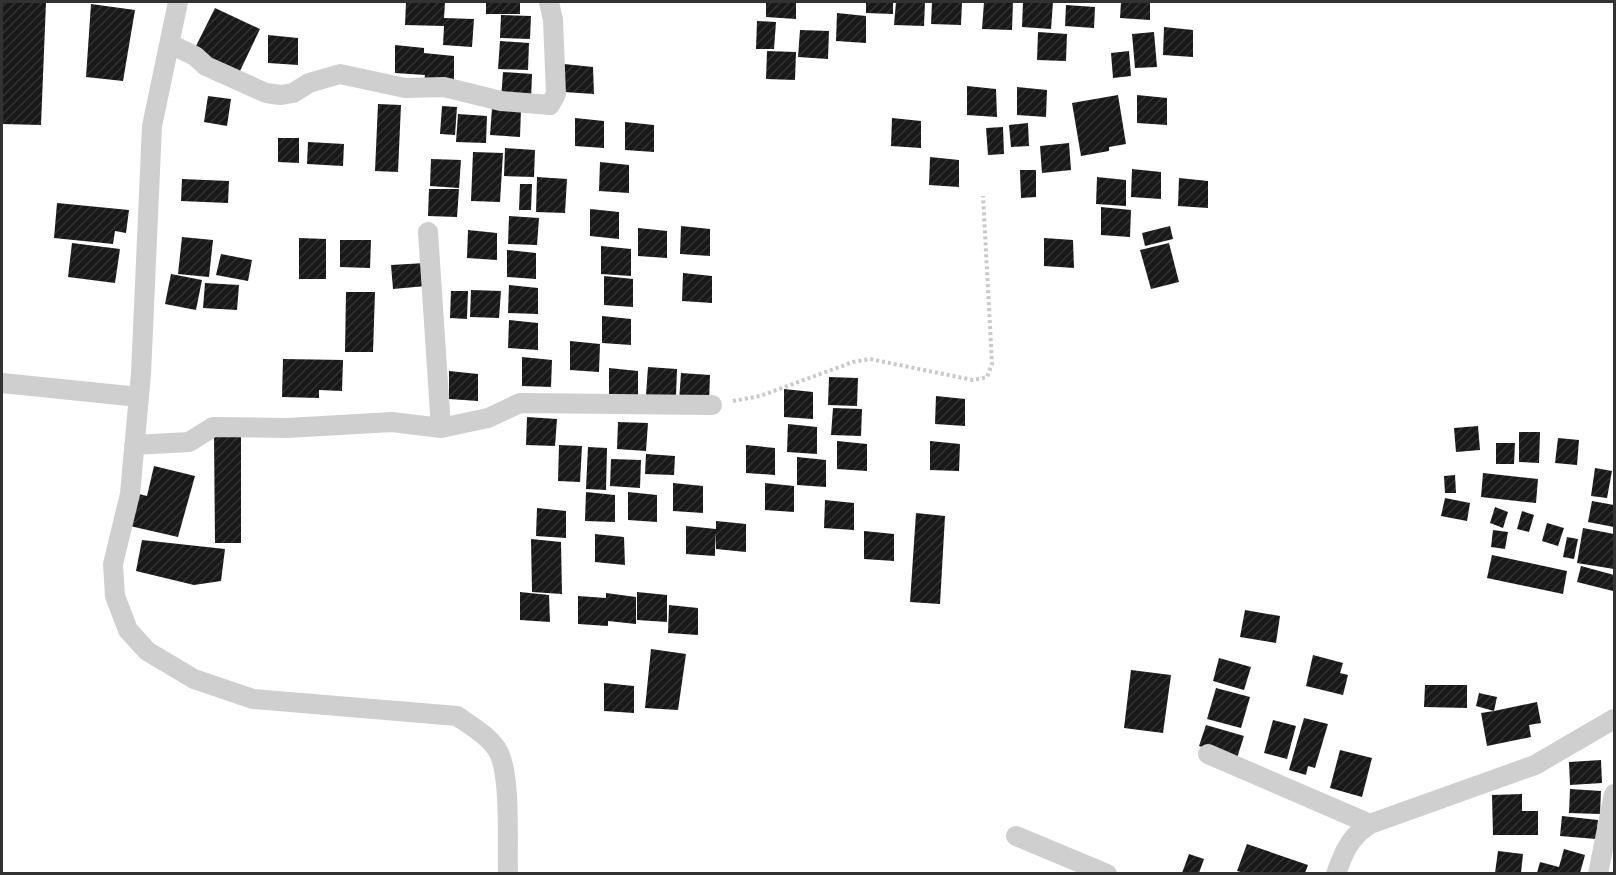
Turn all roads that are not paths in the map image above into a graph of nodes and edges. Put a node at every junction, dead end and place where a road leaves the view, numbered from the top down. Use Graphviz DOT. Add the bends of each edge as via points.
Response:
graph roads {
  1 [pos="178,2"];
  2 [pos="549,2"];
  3 [pos="170,44"];
  4 [pos="428,232"];
  5 [pos="2,382"];
  6 [pos="139,397"];
  7 [pos="712,405"];
  8 [pos="441,428"];
  9 [pos="134,445"];
  10 [pos="1614,719"];
  11 [pos="1208,754"];
  12 [pos="1614,794"];
  13 [pos="1370,824"];
  14 [pos="1016,837"];
  15 [pos="1082,868"];
  16 [pos="508,873"];
  17 [pos="1107,873"];
  18 [pos="1336,873"];
  19 [pos="1598,873"];
  1 -- 3 [label="street"];
  2 -- 3 [label="street" via="556,94 550,105 501,101 444,87 405,88 340,74 309,83 293,93 266,93 206,66"];
  3 -- 6 [label="street" via="152,126"];
  4 -- 8 [label="street"];
  5 -- 6 [label="street"];
  6 -- 9 [label="street"];
  7 -- 8 [label="street" via="520,403 488,418"];
  8 -- 9 [label="street" via="392,422 287,428 213,427 189,442"];
  9 -- 16 [label="street" via="130,494 114,564 115,596 128,630 147,651 194,679 253,699 457,716 481,732 499,752 505,775"];
  10 -- 13 [label="street" via="1535,765"];
  11 -- 13 [label="street"];
  12 -- 19 [label="street"];
  13 -- 18 [label="street" via="1348,843"];
  14 -- 15 [label="street"];
  15 -- 17 [label="street"];
}
